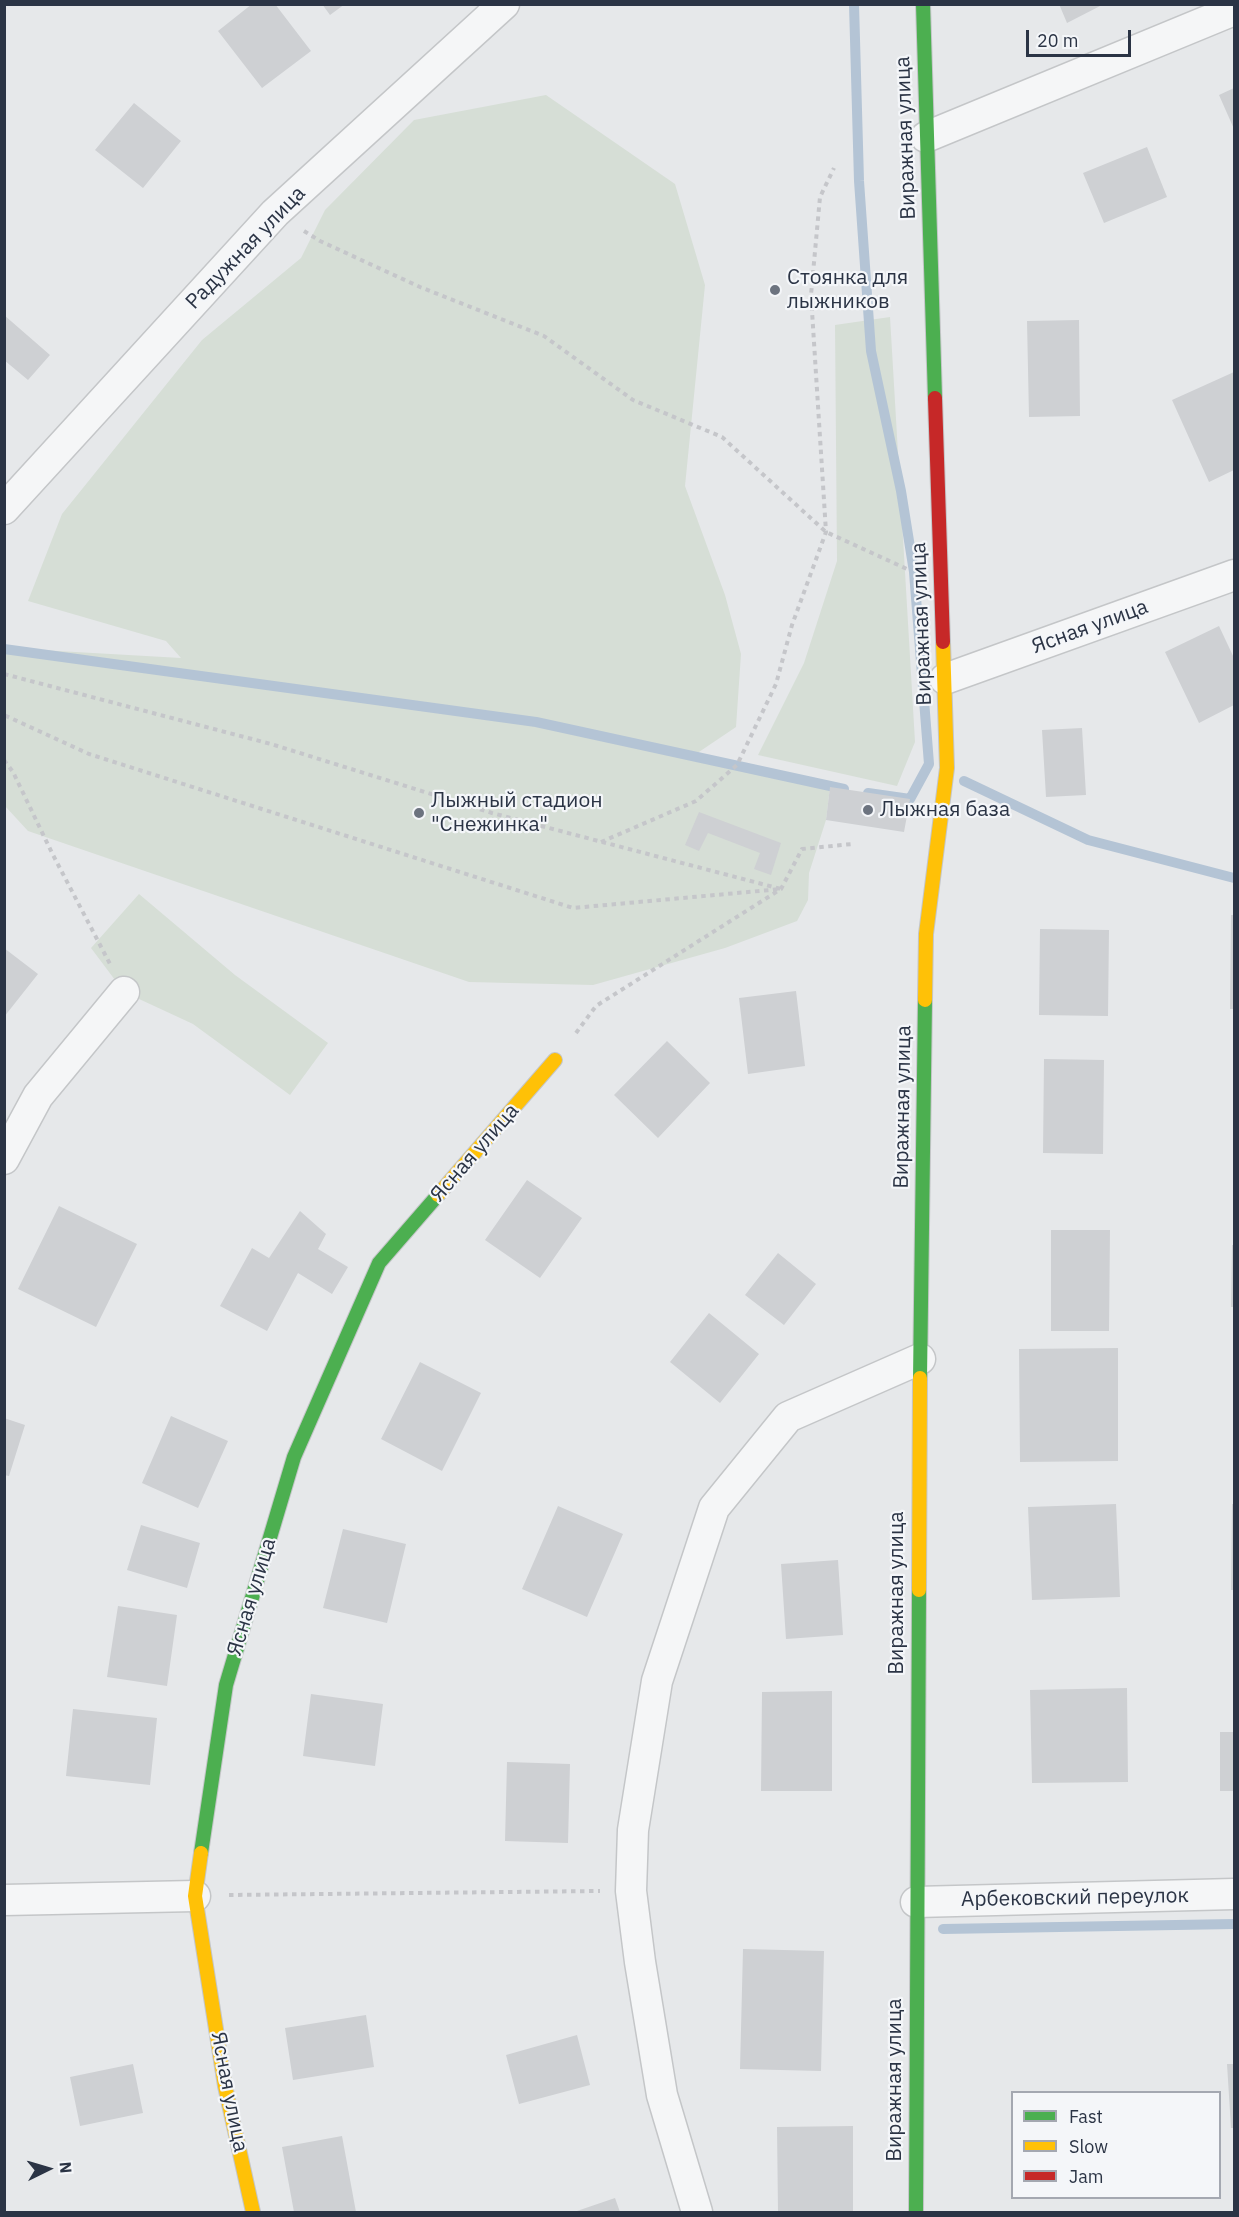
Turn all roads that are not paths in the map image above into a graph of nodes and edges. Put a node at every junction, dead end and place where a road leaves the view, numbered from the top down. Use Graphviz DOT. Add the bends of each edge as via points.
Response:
graph roads {
  1 [pos="504,4"];
  2 [pos="923,4"];
  3 [pos="1234,10"];
  4 [pos="926,137"];
  5 [pos="4,509"];
  6 [pos="1234,575"];
  7 [pos="945,679"];
  8 [pos="124,992"];
  9 [pos="555,1060"];
  10 [pos="4,1159"];
  11 [pos="920,1359"];
  12 [pos="1234,1894"];
  13 [pos="195,1896"];
  14 [pos="4,1900"];
  15 [pos="916,1902"];
  16 [pos="253,2212"];
  17 [pos="698,2212"];
  18 [pos="916,2212"];
  1 -- 5 [label="street, Радужная улица" via="275,213"];
  2 -- 4 [label="street, Виражная улица"];
  3 -- 4 [label="street"];
  4 -- 7 [label="street, Виражная улица"];
  6 -- 7 [label="street, Ясная улица"];
  7 -- 11 [label="street, Виражная улица" via="947,768 926,934"];
  8 -- 10 [label="street" via="38,1096"];
  9 -- 13 [label="street, Ясная улица" via="379,1263 294,1457 226,1685"];
  11 -- 15 [label="street, Виражная улица"];
  11 -- 17 [label="street" via="788,1417 714,1508 657,1681 633,1830 631,1891 662,2095"];
  12 -- 15 [label="street, Арбековский переулок"];
  13 -- 14 [label="street"];
  13 -- 16 [label="street, Ясная улица" via="225,2086"];
  15 -- 18 [label="street, Виражная улица"];
}
